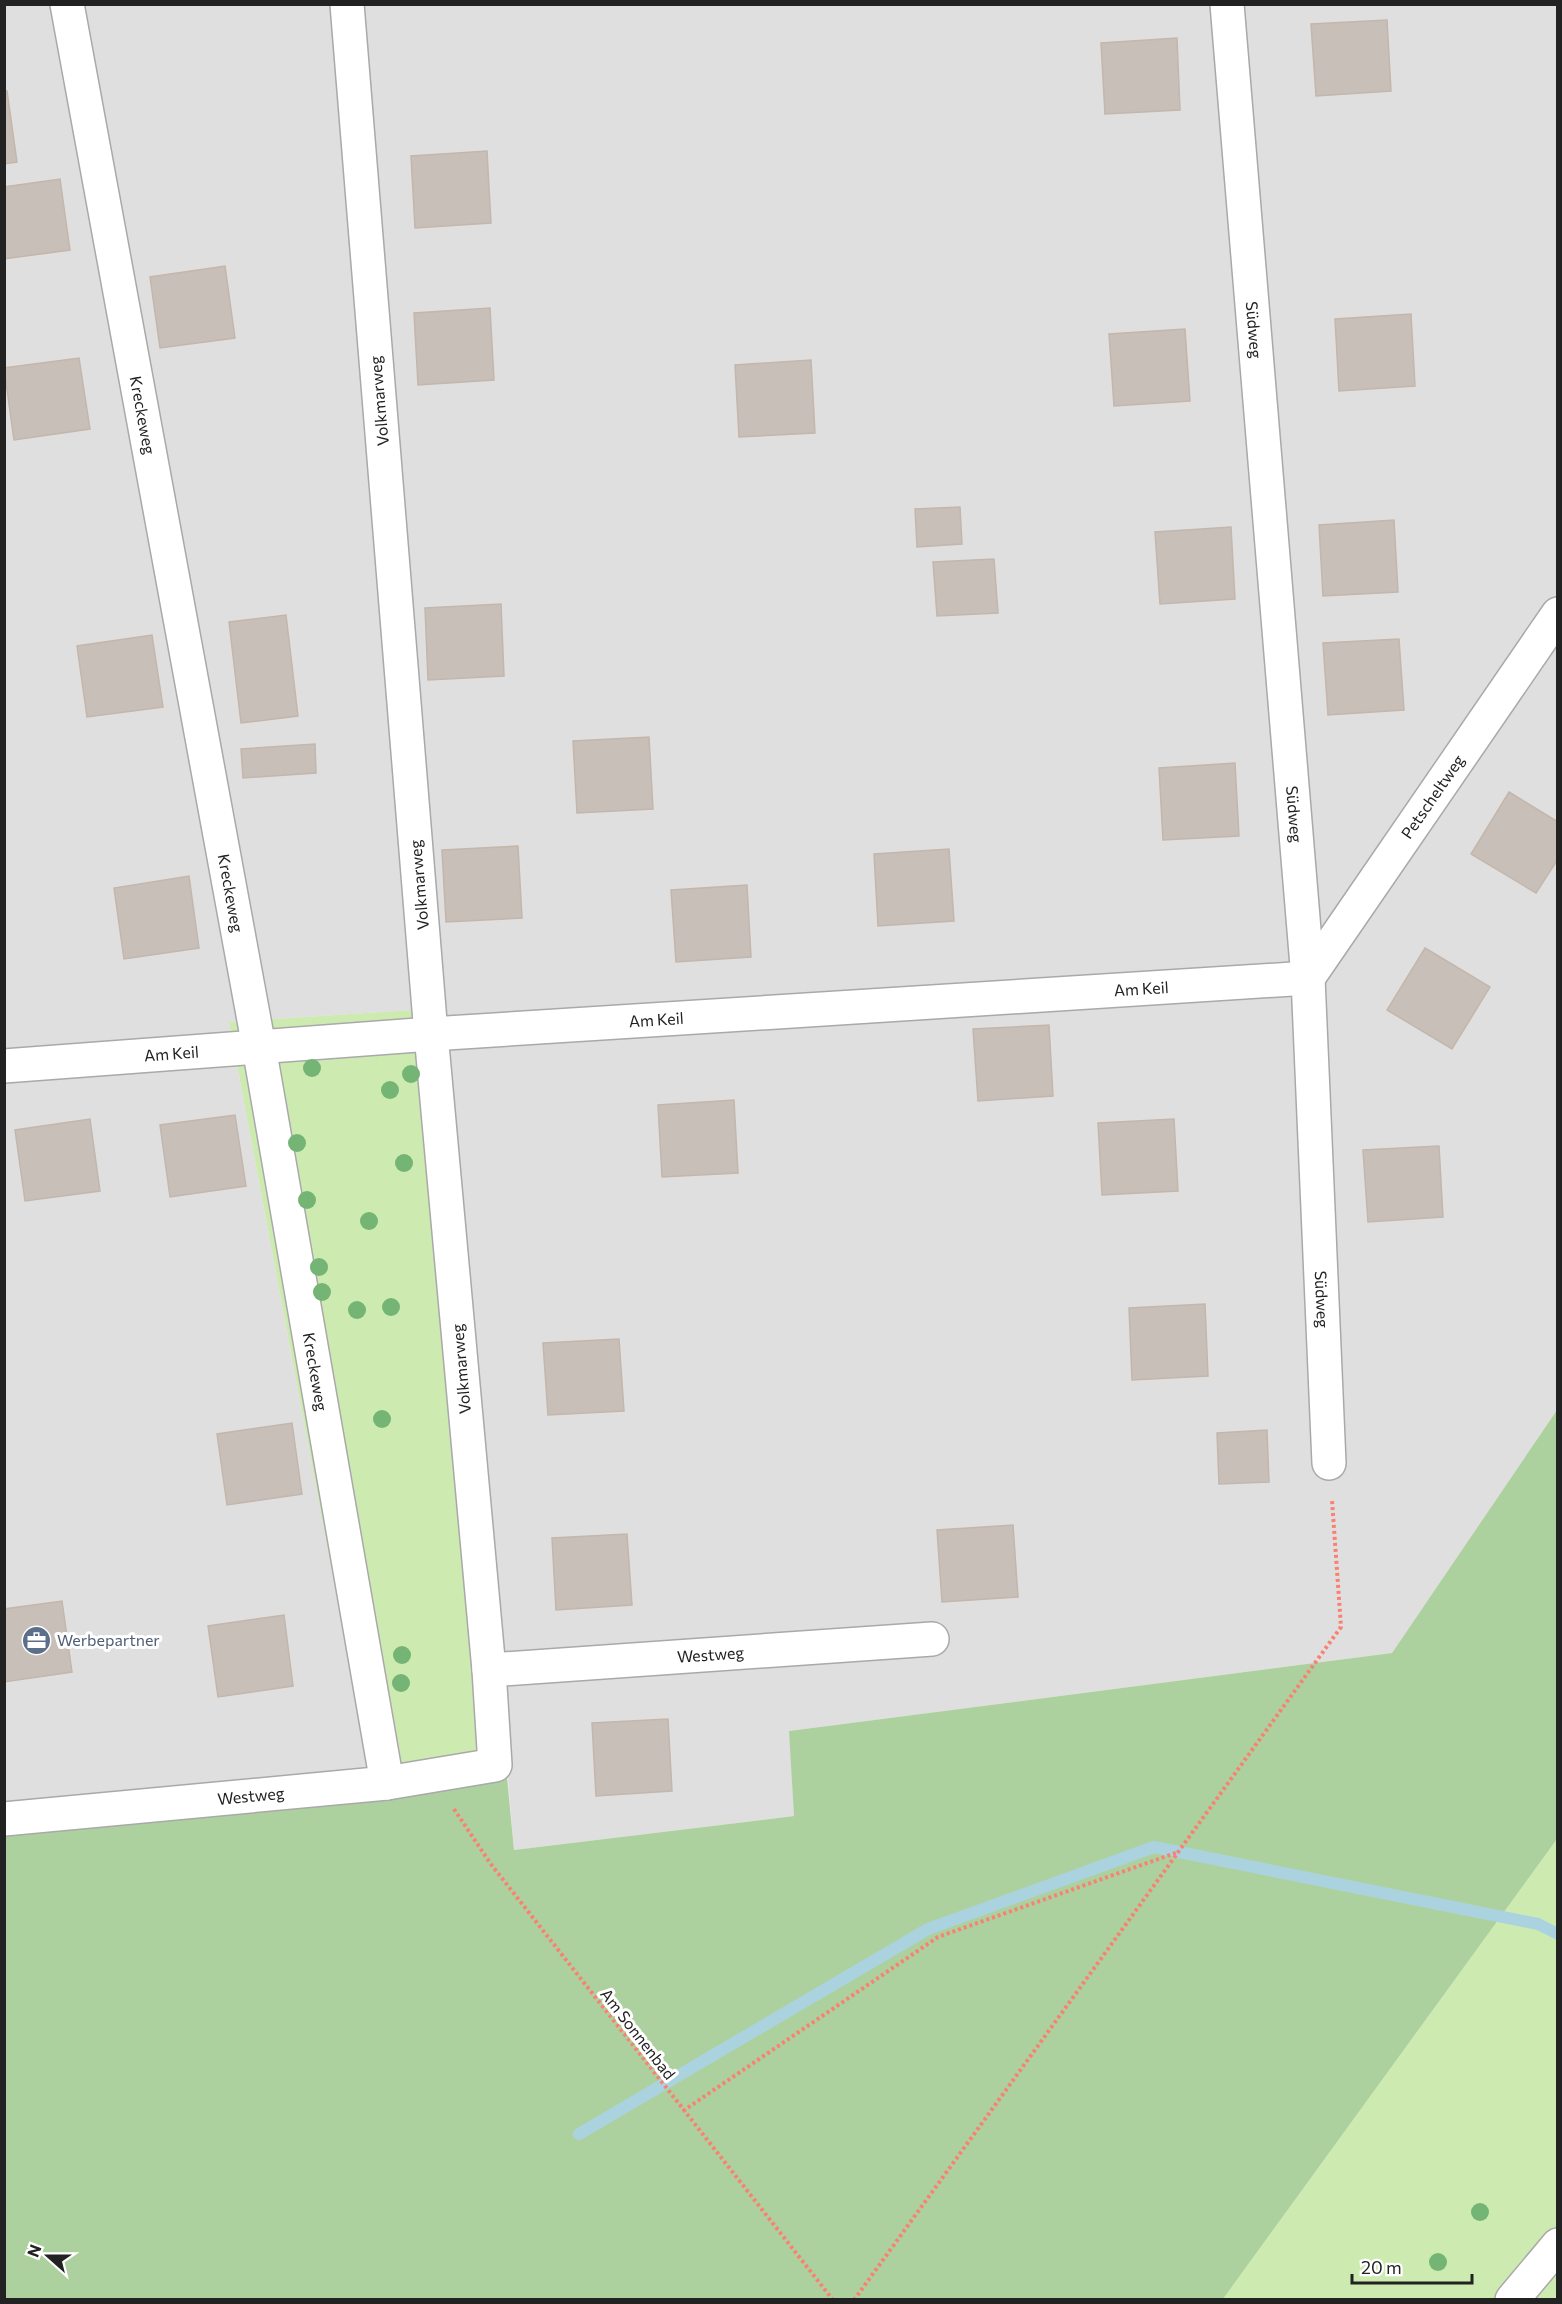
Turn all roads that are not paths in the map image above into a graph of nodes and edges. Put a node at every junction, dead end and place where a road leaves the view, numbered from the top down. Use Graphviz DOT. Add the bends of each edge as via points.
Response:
graph roads {
  1 [pos="67,4"];
  2 [pos="346,4"];
  3 [pos="1227,4"];
  4 [pos="1557,614"];
  5 [pos="1308,978"];
  6 [pos="431,1034"];
  7 [pos="259,1047"];
  8 [pos="4,1066"];
  9 [pos="1329,1463"];
  10 [pos="932,1639"];
  11 [pos="489,1670"];
  12 [pos="495,1766"];
  13 [pos="387,1783"];
  14 [pos="4,1819"];
  15 [pos="1557,2245"];
  16 [pos="1513,2298"];
  1 -- 7 [label="street, Kreckeweg"];
  2 -- 6 [label="street, Volkmarweg"];
  3 -- 5 [label="street, Südweg"];
  4 -- 5 [label="street, Petscheltweg"];
  5 -- 6 [label="street, Am Keil"];
  5 -- 9 [label="street, Südweg"];
  6 -- 7 [label="street, Am Keil"];
  6 -- 11 [label="street, Volkmarweg"];
  7 -- 8 [label="street, Am Keil"];
  7 -- 13 [label="street, Kreckeweg"];
  10 -- 11 [label="street, Westweg"];
  11 -- 12 [label="street, Volkmarweg"];
  12 -- 13 [label="street, Westweg"];
  13 -- 14 [label="street, Westweg"];
  15 -- 16 [label="street"];
}
